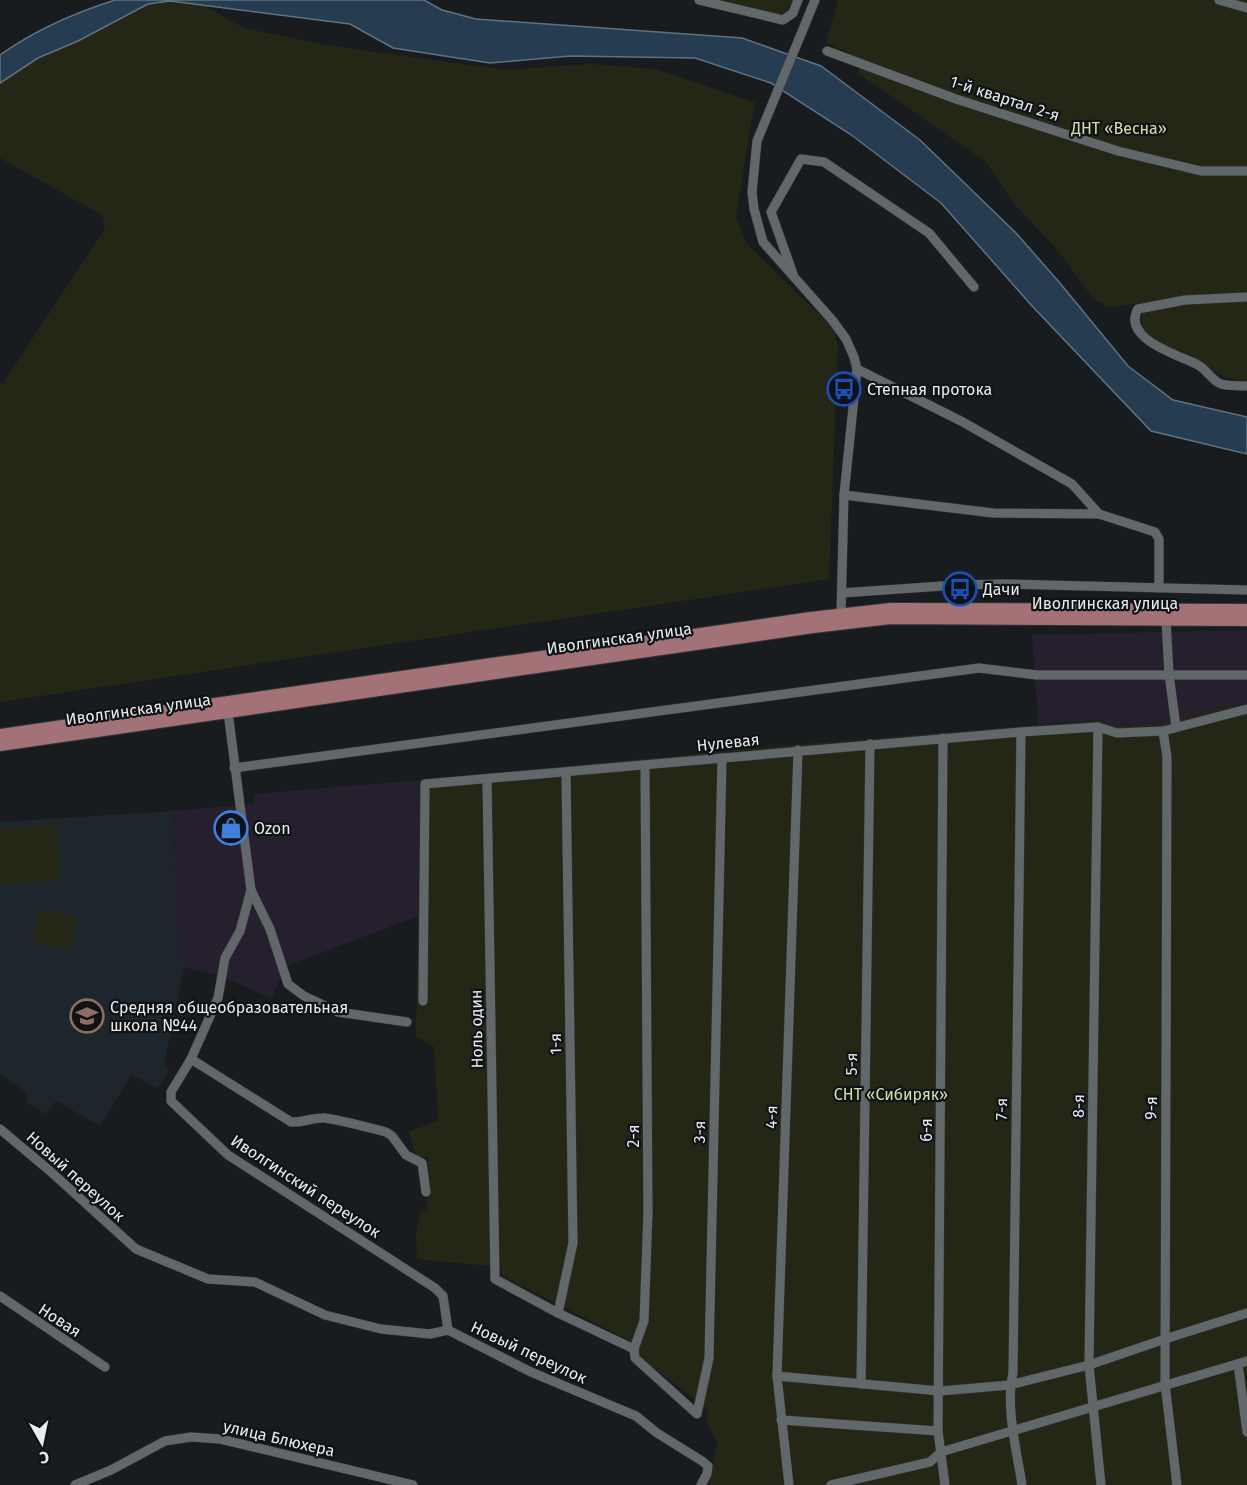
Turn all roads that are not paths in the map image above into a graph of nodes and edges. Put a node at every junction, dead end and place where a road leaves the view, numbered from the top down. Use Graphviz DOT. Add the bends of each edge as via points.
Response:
graph roads {
  1 [pos="699,0"];
  2 [pos="798,0"];
  3 [pos="815,0"];
  4 [pos="1219,0"];
  5 [pos="1247,8"];
  6 [pos="827,51"];
  7 [pos="1247,171"];
  8 [pos="795,279"];
  9 [pos="974,287"];
  10 [pos="1247,297"];
  11 [pos="857,369"];
  12 [pos="1247,386"];
  13 [pos="844,495"];
  14 [pos="1099,514"];
  15 [pos="1159,588"];
  16 [pos="1247,590"];
  17 [pos="842,593"];
  18 [pos="1247,610"];
  19 [pos="841,614"];
  20 [pos="1166,620"];
  21 [pos="1247,620"];
  22 [pos="1169,674"];
  23 [pos="1247,675"];
  24 [pos="1247,709"];
  25 [pos="228,712"];
  26 [pos="1098,727"];
  27 [pos="1176,727"];
  28 [pos="1163,731"];
  29 [pos="1021,732"];
  30 [pos="0,735"];
  31 [pos="943,738"];
  32 [pos="870,744"];
  33 [pos="0,745"];
  34 [pos="798,750"];
  35 [pos="722,758"];
  36 [pos="645,766"];
  37 [pos="234,768"];
  38 [pos="566,773"];
  39 [pos="487,779"];
  40 [pos="251,890"];
  41 [pos="423,1001"];
  42 [pos="408,1022"];
  43 [pos="191,1059"];
  44 [pos="0,1129"];
  45 [pos="426,1192"];
  46 [pos="0,1296"];
  47 [pos="558,1313"];
  48 [pos="1247,1313"];
  49 [pos="448,1330"];
  50 [pos="1165,1339"];
  51 [pos="634,1349"];
  52 [pos="1242,1363"];
  53 [pos="1089,1365"];
  54 [pos="105,1367"];
  55 [pos="777,1377"];
  56 [pos="861,1384"];
  57 [pos="1165,1384"];
  58 [pos="1011,1385"];
  59 [pos="940,1391"];
  60 [pos="1093,1408"];
  61 [pos="781,1420"];
  62 [pos="1013,1429"];
  63 [pos="938,1431"];
  64 [pos="1247,1432"];
  65 [pos="941,1452"];
  66 [pos="75,1485"];
  67 [pos="413,1485"];
  68 [pos="701,1485"];
  69 [pos="789,1485"];
  70 [pos="831,1485"];
  71 [pos="945,1485"];
  72 [pos="1022,1485"];
  73 [pos="1101,1485"];
  74 [pos="1177,1485"];
  1 -- 2 [label="street" via="783,20 793,13"];
  3 -- 8 [label="street" via="757,141 752,192 763,242"];
  4 -- 5 [label="street"];
  6 -- 7 [label="street, 1-й квартал 2-я" via="956,99 1118,151 1201,171"];
  8 -- 9 [label="street" via="771,212 801,159 824,162 929,233"];
  8 -- 11 [label="street" via="846,339"];
  10 -- 12 [label="street" via="1185,300 1138,309 1134,319 1151,343 1201,366 1220,384"];
  11 -- 13 [label="street"];
  11 -- 14 [label="street" via="961,421 1072,484"];
  13 -- 14 [label="street" via="993,513"];
  13 -- 17 [label="street"];
  14 -- 15 [label="street" via="1157,534"];
  15 -- 16 [label="street"];
  15 -- 17 [label="street" via="975,584"];
  17 -- 19 [label="street"];
  18 -- 19 [label="main road, Иволгинская улица" via="891,609"];
  19 -- 30 [label="main road, Иволгинская улица"];
  20 -- 21 [label="main road, Иволгинская улица"];
  20 -- 22 [label="street"];
  20 -- 25 [label="main road, Иволгинская улица" via="890,618"];
  22 -- 23 [label="street"];
  22 -- 27 [label="street"];
  22 -- 37 [label="street" via="1037,675 979,668"];
  24 -- 27 [label="street, Нулевая"];
  25 -- 33 [label="main road, Иволгинская улица"];
  25 -- 37 [label="street, Иволгинский переулок"];
  26 -- 28 [label="street, Нулевая" via="1118,733"];
  26 -- 29 [label="street, Нулевая"];
  26 -- 53 [label="street, 8-я"];
  27 -- 28 [label="street, Нулевая"];
  28 -- 50 [label="street, 9-я" via="1167,757"];
  29 -- 31 [label="street, Нулевая"];
  29 -- 58 [label="street, 7-я"];
  31 -- 32 [label="street, Нулевая"];
  31 -- 59 [label="street, 6-я"];
  32 -- 34 [label="street, Нулевая"];
  32 -- 56 [label="street, 5-я"];
  34 -- 35 [label="street, Нулевая"];
  34 -- 55 [label="street, 4-я"];
  35 -- 36 [label="street, Нулевая"];
  35 -- 51 [label="street, 3-я" via="709,1358 697,1414 635,1358"];
  36 -- 38 [label="street, Нулевая"];
  36 -- 51 [label="street, 2-я" via="648,1213 644,1321"];
  37 -- 40 [label="street, Иволгинский переулок"];
  38 -- 39 [label="street, Нулевая"];
  38 -- 47 [label="street, 1-я" via="573,1243"];
  39 -- 41 [label="street, Нулевая" via="425,784"];
  39 -- 47 [label="street, Ноль один" via="495,1279"];
  40 -- 42 [label="street, Иволгинский переулок" via="270,929 288,984 338,1012"];
  40 -- 43 [label="street, Иволгинский переулок" via="240,931 225,958 218,998"];
  43 -- 45 [label="street" via="291,1122 324,1118 386,1132 406,1155 422,1163"];
  43 -- 49 [label="street, Иволгинский переулок" via="171,1092 171,1101 228,1155 435,1288 443,1296"];
  44 -- 49 [label="street, Новый переулок" via="136,1249 208,1279 255,1282 325,1315 390,1330 430,1334"];
  46 -- 54 [label="street, Новая"];
  47 -- 51 [label="street"];
  48 -- 50 [label="street"];
  49 -- 68 [label="street, Новый переулок" via="531,1372 636,1416 708,1466"];
  50 -- 53 [label="street"];
  50 -- 57 [label="street, 9-я"];
  52 -- 57 [label="street"];
  52 -- 64 [label="street"];
  53 -- 58 [label="street"];
  53 -- 60 [label="street, 8-я"];
  55 -- 56 [label="street"];
  55 -- 61 [label="street, 4-я"];
  56 -- 59 [label="street"];
  57 -- 60 [label="street"];
  57 -- 74 [label="street, 9-я"];
  58 -- 59 [label="street"];
  58 -- 62 [label="street, 7-я"];
  59 -- 63 [label="street, 6-я"];
  60 -- 62 [label="street"];
  60 -- 73 [label="street, 8-я"];
  61 -- 63 [label="street"];
  61 -- 69 [label="street, 4-я"];
  62 -- 65 [label="street"];
  62 -- 72 [label="street, 7-я"];
  63 -- 65 [label="street, 6-я"];
  65 -- 70 [label="street" via="930,1462"];
  65 -- 71 [label="street, 6-я"];
  66 -- 67 [label="street, улица Блюхера" via="165,1441 191,1437 220,1438"];
}
